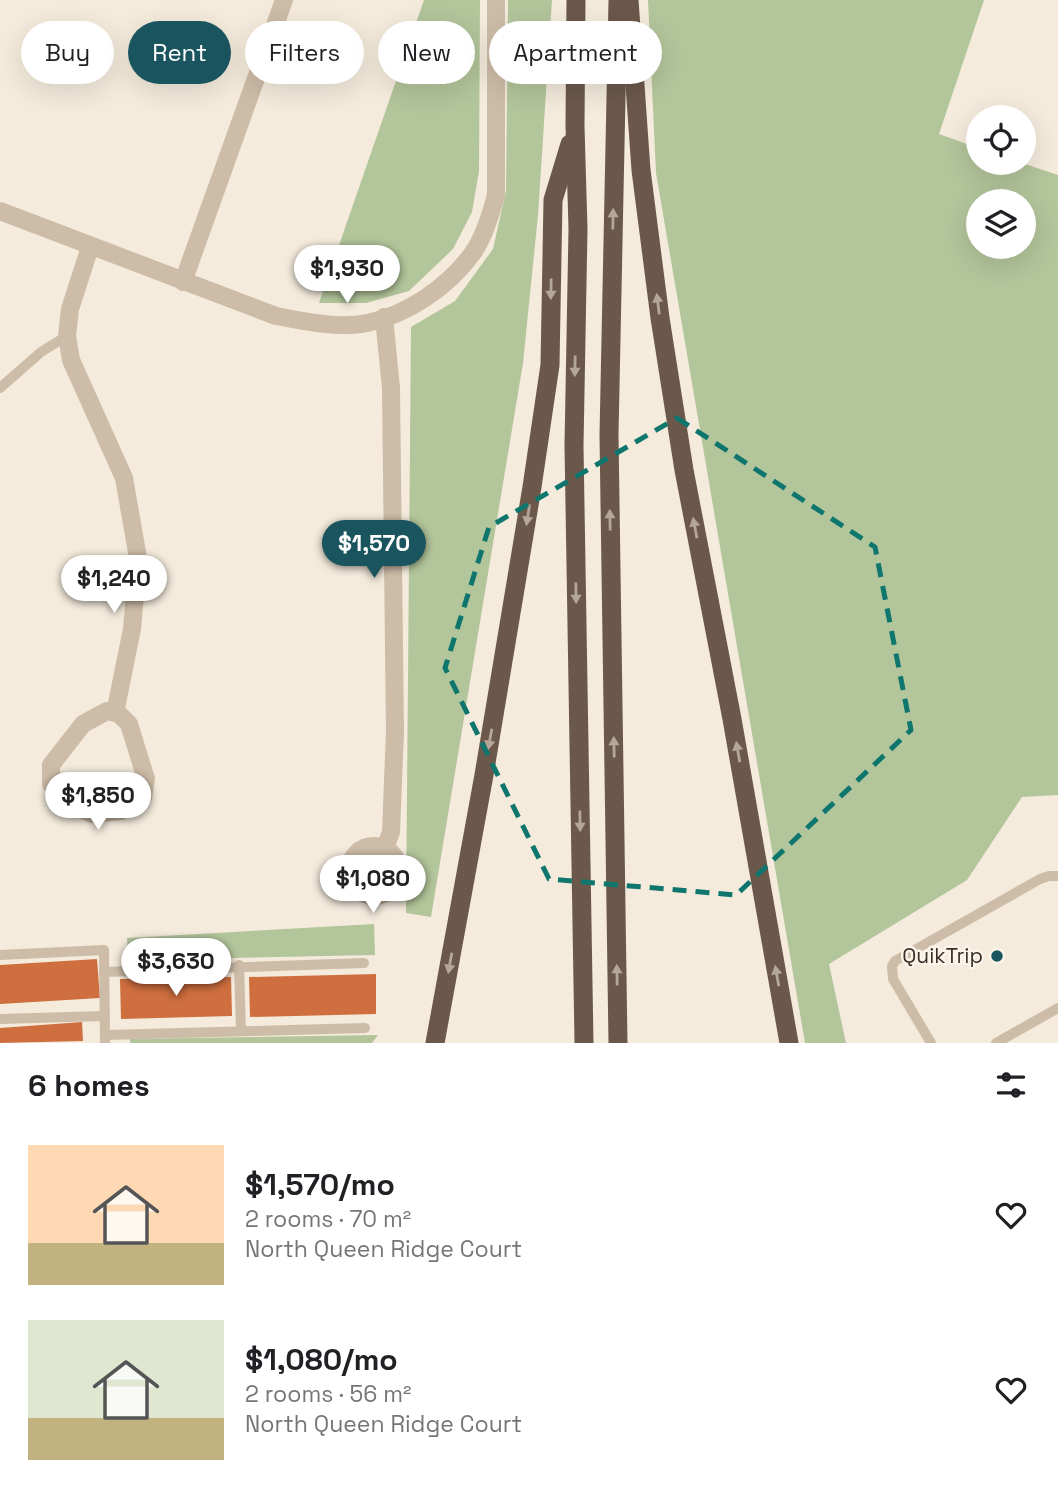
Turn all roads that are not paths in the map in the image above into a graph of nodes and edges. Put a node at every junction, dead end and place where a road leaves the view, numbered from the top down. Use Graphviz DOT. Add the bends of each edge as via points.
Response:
graph roads {
  1 [pos="284,0"];
  2 [pos="496,0"];
  3 [pos="576,0"];
  4 [pos="618,0"];
  5 [pos="629,0"];
  6 [pos="575,126"];
  7 [pos="0,211"];
  8 [pos="90,247"];
  9 [pos="184,282"];
  10 [pos="384,317"];
  11 [pos="67,336"];
  12 [pos="0,388"];
  13 [pos="116,713"];
  14 [pos="385,848"];
  15 [pos="1058,876"];
  16 [pos="0,955"];
  17 [pos="364,962"];
  18 [pos="239,965"];
  19 [pos="104,972"];
  20 [pos="1058,1008"];
  21 [pos="105,1016"];
  22 [pos="0,1018"];
  23 [pos="365,1028"];
  24 [pos="241,1031"];
  25 [pos="105,1039"];
  26 [pos="435,1043"];
  27 [pos="584,1043"];
  28 [pos="618,1043"];
  29 [pos="789,1043"];
  30 [pos="931,1043"];
  31 [pos="996,1043"];
  1 -- 9 [label="street"];
  2 -- 10 [label="street" via="496,195 492,212 474,253 447,281 411,307"];
  3 -- 6 [label="highway"];
  28 -- 4 [label="highway, one-way" via="609,435"];
  29 -- 5 [label="highway, one-way" via="662,332 641,170"];
  6 -- 26 [label="highway, one-way" via="553,200 550,365 532,486"];
  6 -- 27 [label="highway, one-way" via="574,446"];
  7 -- 8 [label="street"];
  8 -- 9 [label="street"];
  8 -- 11 [label="street" via="69,309"];
  9 -- 10 [label="street" via="276,316 321,324 366,324"];
  10 -- 14 [label="street" via="391,388 395,732 391,832"];
  11 -- 12 [label="lane"];
  11 -- 13 [label="street" via="71,360 124,478 138,558 132,629"];
  13 -- 13 [label="street" via="107,711 83,724 51,765 51,784 67,803 92,814 121,811 143,797 146,779 129,724"];
  15 -- 30 [label="lane" via="1040,879 895,961 893,979"];
  16 -- 19 [label="lane" via="104,950"];
  17 -- 18 [label="lane"];
  18 -- 19 [label="lane"];
  18 -- 24 [label="lane"];
  19 -- 21 [label="lane"];
  20 -- 31 [label="lane"];
  21 -- 22 [label="lane"];
  21 -- 25 [label="lane"];
  23 -- 24 [label="lane"];
  24 -- 25 [label="lane"];
}
